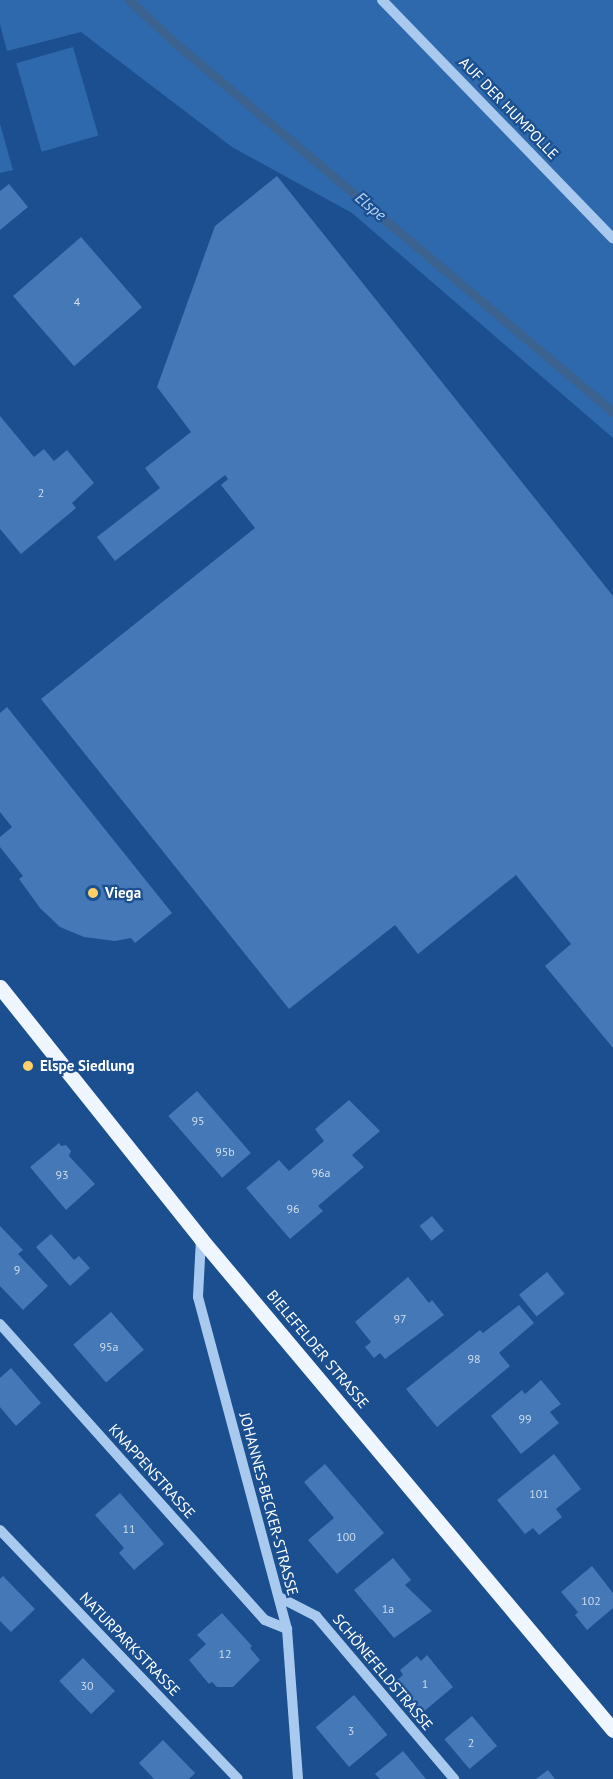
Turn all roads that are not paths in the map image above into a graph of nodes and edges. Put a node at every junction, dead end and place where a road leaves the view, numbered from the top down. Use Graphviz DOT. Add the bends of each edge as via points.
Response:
graph roads {
  1 [pos="382,0"];
  2 [pos="613,238"];
  3 [pos="0,987"];
  4 [pos="201,1239"];
  5 [pos="0,1324"];
  6 [pos="0,1530"];
  7 [pos="279,1597"];
  8 [pos="287,1629"];
  9 [pos="613,1730"];
  10 [pos="238,1779"];
  11 [pos="298,1779"];
  12 [pos="454,1779"];
  1 -- 2 [label="street, AUF DER HUMPOLLE"];
  3 -- 4 [label="main road, BIELEFELDER STRASSE"];
  4 -- 7 [label="street, JOHANNES-BECKER-STRASSE" via="198,1297"];
  4 -- 9 [label="main road, BIELEFELDER STRASSE"];
  5 -- 8 [label="street, KNAPPENSTRASSE" via="265,1620"];
  6 -- 10 [label="street, NATURPARKSTRASSE"];
  7 -- 8 [label="street, JOHANNES-BECKER-STRASSE"];
  7 -- 12 [label="street, SCHÖNEFELDSTRASSE" via="316,1616"];
  8 -- 11 [label="street, JOHANNES-BECKER-STRASSE"];
}
